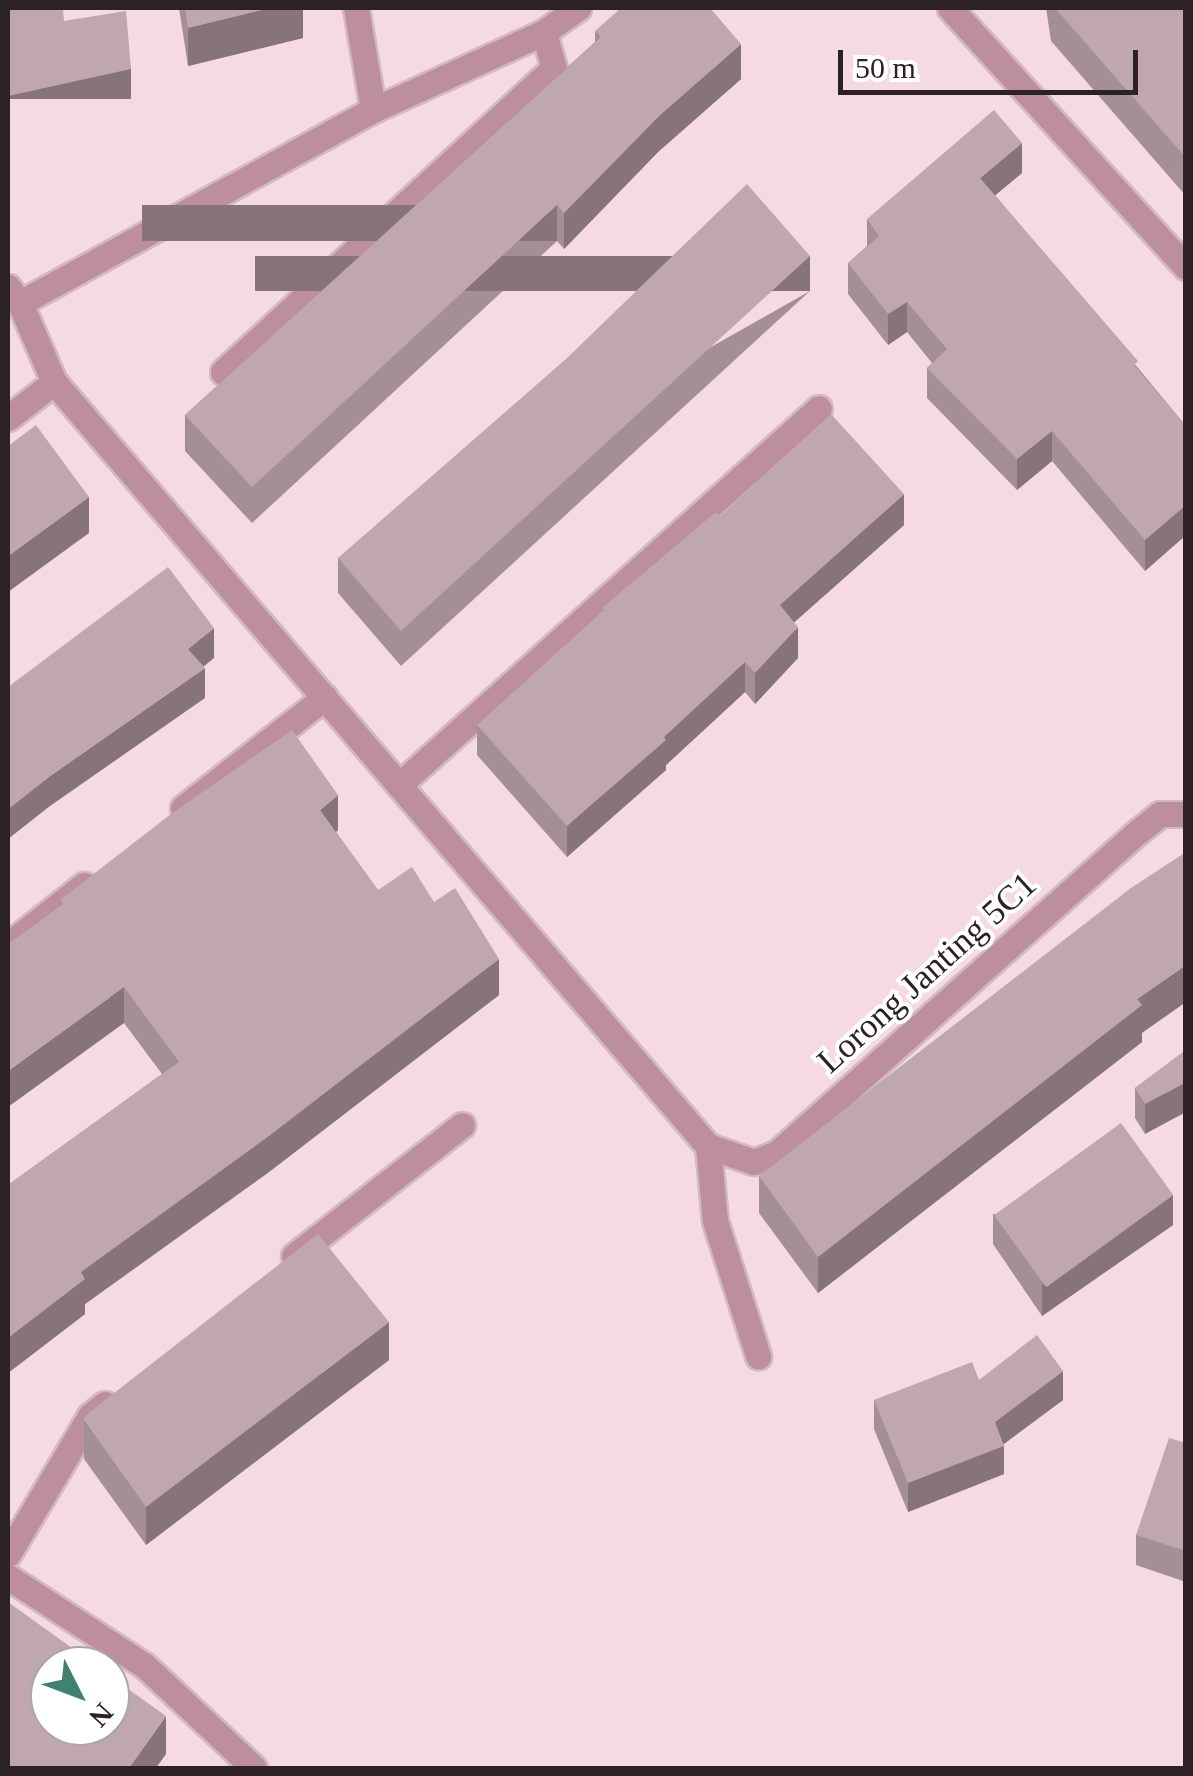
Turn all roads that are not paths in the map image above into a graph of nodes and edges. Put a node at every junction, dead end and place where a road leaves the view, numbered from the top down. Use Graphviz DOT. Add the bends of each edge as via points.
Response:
graph roads {
  1 [pos="356,8"];
  2 [pos="578,8"];
  3 [pos="986,8"];
  4 [pos="958,16"];
  5 [pos="544,32"];
  6 [pos="372,110"];
  7 [pos="1186,268"];
  8 [pos="14,295"];
  9 [pos="223,372"];
  10 [pos="54,382"];
  11 [pos="818,408"];
  12 [pos="8,418"];
  13 [pos="325,697"];
  14 [pos="399,785"];
  15 [pos="1186,814"];
  16 [pos="158,827"];
  17 [pos="98,874"];
  18 [pos="8,945"];
  19 [pos="462,1125"];
  20 [pos="708,1146"];
  21 [pos="276,1270"];
  22 [pos="758,1356"];
  23 [pos="121,1392"];
  24 [pos="8,1554"];
  25 [pos="8,1577"];
  26 [pos="254,1768"];
  1 -- 6 [label="street"];
  2 -- 5 [label="street"];
  3 -- 4 [label="street"];
  4 -- 7 [label="street"];
  5 -- 6 [label="street"];
  5 -- 9 [label="street" via="554,68"];
  6 -- 8 [label="street"];
  8 -- 10 [label="street"];
  10 -- 12 [label="street"];
  10 -- 13 [label="street"];
  11 -- 14 [label="street"];
  13 -- 14 [label="street"];
  13 -- 16 [label="street"];
  14 -- 20 [label="street"];
  15 -- 20 [label="street, Lorong Janting 5C1" via="1160,814 1138,831 776,1153 754,1162"];
  17 -- 18 [label="street"];
  19 -- 21 [label="street"];
  20 -- 22 [label="street" via="715,1221"];
  23 -- 24 [label="street" via="90,1416"];
  25 -- 26 [label="street" via="145,1666"];
}
